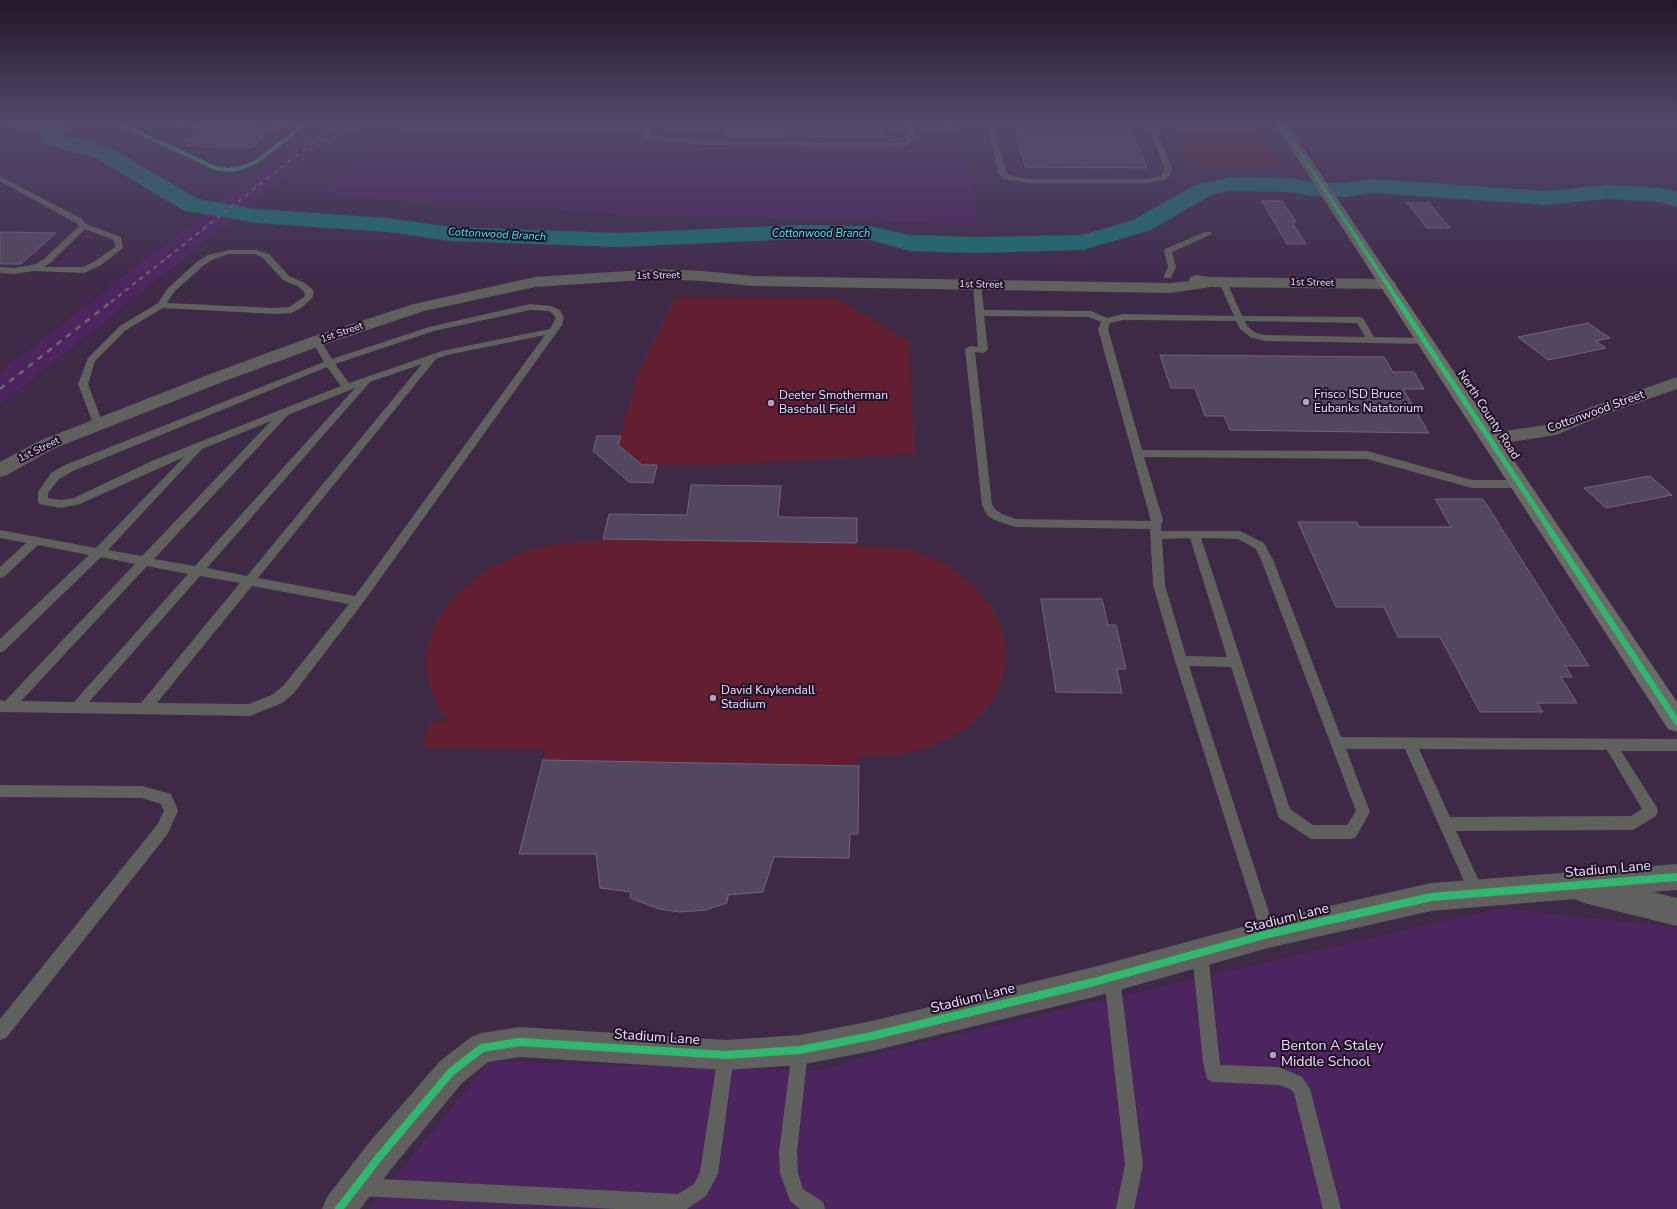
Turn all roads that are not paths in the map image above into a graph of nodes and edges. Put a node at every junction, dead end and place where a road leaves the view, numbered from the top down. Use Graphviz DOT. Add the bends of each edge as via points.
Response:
graph roads {
  1 [pos="1008,177"];
  2 [pos="1163,177"];
  3 [pos="1317,177"];
  4 [pos="0,178"];
  5 [pos="83,226"];
  6 [pos="1208,234"];
  7 [pos="31,269"];
  8 [pos="0,270"];
  9 [pos="1168,276"];
  10 [pos="976,279"];
  11 [pos="1217,282"];
  12 [pos="1388,284"];
  13 [pos="161,305"];
  14 [pos="980,314"];
  15 [pos="1238,319"];
  16 [pos="1106,321"];
  17 [pos="553,331"];
  18 [pos="1371,340"];
  19 [pos="317,341"];
  20 [pos="1426,341"];
  21 [pos="433,357"];
  22 [pos="329,363"];
  23 [pos="368,380"];
  24 [pos="1677,383"];
  25 [pos="347,387"];
  26 [pos="286,411"];
  27 [pos="98,424"];
  28 [pos="1491,439"];
  29 [pos="199,447"];
  30 [pos="1139,453"];
  31 [pos="0,470"];
  32 [pos="1521,484"];
  33 [pos="1156,530"];
  34 [pos="0,534"];
  35 [pos="1194,534"];
  36 [pos="36,540"];
  37 [pos="99,552"];
  38 [pos="145,561"];
  39 [pos="198,571"];
  40 [pos="0,574"];
  41 [pos="249,580"];
  42 [pos="358,601"];
  43 [pos="0,647"];
  44 [pos="1181,661"];
  45 [pos="1235,662"];
  46 [pos="4,706"];
  47 [pos="76,708"];
  48 [pos="144,709"];
  49 [pos="1677,722"];
  50 [pos="1337,743"];
  51 [pos="1409,744"];
  52 [pos="1610,744"];
  53 [pos="1677,745"];
  54 [pos="0,791"];
  55 [pos="1446,824"];
  56 [pos="1677,877"];
  57 [pos="1565,886"];
  58 [pos="1477,894"];
  59 [pos="1677,912"];
  60 [pos="1268,934"];
  61 [pos="1200,953"];
  62 [pos="1112,977"];
  63 [pos="0,1032"];
  64 [pos="800,1050"];
  65 [pos="726,1055"];
  66 [pos="347,1198"];
  67 [pos="816,1209"];
  68 [pos="1125,1209"];
  69 [pos="1332,1209"];
  1 -- 2 [label="lane" via="1028,181 1147,181"];
  3 -- 12 [label="street, North County Road"];
  4 -- 5 [label="lane" via="79,221"];
  5 -- 7 [label="lane" via="47,261"];
  5 -- 7 [label="lane" via="118,239 119,248 84,270"];
  6 -- 9 [label="lane" via="1168,251 1172,267"];
  7 -- 8 [label="lane"];
  9 -- 10 [label="street, 1st Street"];
  9 -- 11 [label="street, 1st Street"];
  10 -- 11 [label="street, 1st Street" via="1170,288"];
  10 -- 14 [label="lane"];
  10 -- 19 [label="street, 1st Street" via="753,281 658,274 535,282 420,307"];
  11 -- 12 [label="street, 1st Street"];
  11 -- 15 [label="lane"];
  12 -- 20 [label="street, North County Road"];
  13 -- 13 [label="lane" via="171,290 201,263 229,252 256,252 266,256 286,278 302,285 310,292 308,298 291,310"];
  13 -- 27 [label="lane" via="123,328 91,360 83,384"];
  14 -- 16 [label="lane" via="1091,314"];
  14 -- 33 [label="lane" via="983,350 970,349 987,505 991,512 1015,523"];
  15 -- 16 [label="lane" via="1123,317"];
  15 -- 18 [label="lane" via="1246,331 1265,338"];
  15 -- 18 [label="lane" via="1360,320"];
  16 -- 30 [label="lane" via="1103,329"];
  17 -- 21 [label="lane"];
  17 -- 22 [label="lane" via="560,318 557,312 530,307 432,329"];
  17 -- 42 [label="lane"];
  18 -- 20 [label="lane"];
  19 -- 22 [label="lane"];
  19 -- 27 [label="street, 1st Street"];
  20 -- 28 [label="street, North County Road"];
  21 -- 23 [label="lane"];
  21 -- 41 [label="lane"];
  22 -- 25 [label="lane"];
  22 -- 29 [label="lane" via="69,468 55,476 43,492 43,501 61,504 76,501"];
  23 -- 25 [label="lane"];
  23 -- 39 [label="lane"];
  24 -- 28 [label="street, Cottonwood Street" via="1549,431"];
  25 -- 26 [label="lane"];
  26 -- 29 [label="lane"];
  26 -- 38 [label="lane"];
  27 -- 31 [label="street, 1st Street" via="46,445"];
  28 -- 32 [label="street, North County Road"];
  29 -- 37 [label="lane"];
  30 -- 32 [label="lane" via="1367,456 1472,484"];
  30 -- 33 [label="lane" via="1157,520"];
  32 -- 49 [label="street, North County Road"];
  33 -- 35 [label="lane"];
  33 -- 44 [label="lane" via="1159,585"];
  34 -- 36 [label="lane"];
  35 -- 45 [label="lane"];
  35 -- 50 [label="lane" via="1240,535 1260,546"];
  36 -- 37 [label="lane"];
  36 -- 40 [label="lane"];
  37 -- 38 [label="lane"];
  37 -- 43 [label="lane"];
  38 -- 39 [label="lane"];
  38 -- 46 [label="lane"];
  39 -- 41 [label="lane"];
  39 -- 47 [label="lane"];
  41 -- 42 [label="lane"];
  41 -- 48 [label="lane"];
  42 -- 48 [label="lane" via="289,689 277,699 250,710"];
  44 -- 45 [label="lane"];
  44 -- 60 [label="lane"];
  45 -- 50 [label="lane" via="1284,813 1311,832 1351,832 1363,812"];
  46 -- 47 [label="lane"];
  47 -- 48 [label="lane"];
  50 -- 51 [label="lane"];
  51 -- 52 [label="lane"];
  51 -- 55 [label="lane"];
  52 -- 53 [label="lane"];
  52 -- 55 [label="lane" via="1651,811 1633,823"];
  54 -- 63 [label="lane" via="142,792 166,799 171,811 162,830"];
  55 -- 58 [label="lane"];
  56 -- 57 [label="street, Stadium Lane"];
  57 -- 58 [label="street, Stadium Lane"];
  57 -- 59 [label="street, Stadium Lane"];
  58 -- 60 [label="street, Stadium Lane" via="1431,898"];
  60 -- 61 [label="street, Stadium Lane"];
  61 -- 62 [label="street, Stadium Lane"];
  61 -- 69 [label="lane" via="1213,1073 1279,1076 1296,1083 1301,1090"];
  62 -- 64 [label="street, Stadium Lane" via="879,1034"];
  62 -- 68 [label="lane" via="1134,1165"];
  64 -- 65 [label="street, Stadium Lane"];
  64 -- 67 [label="lane" via="788,1152 789,1173 796,1195"];
  65 -- 66 [label="street, Stadium Lane" via="520,1042 482,1048 451,1072"];
  65 -- 66 [label="lane" via="709,1174 700,1190 680,1203"];
}
